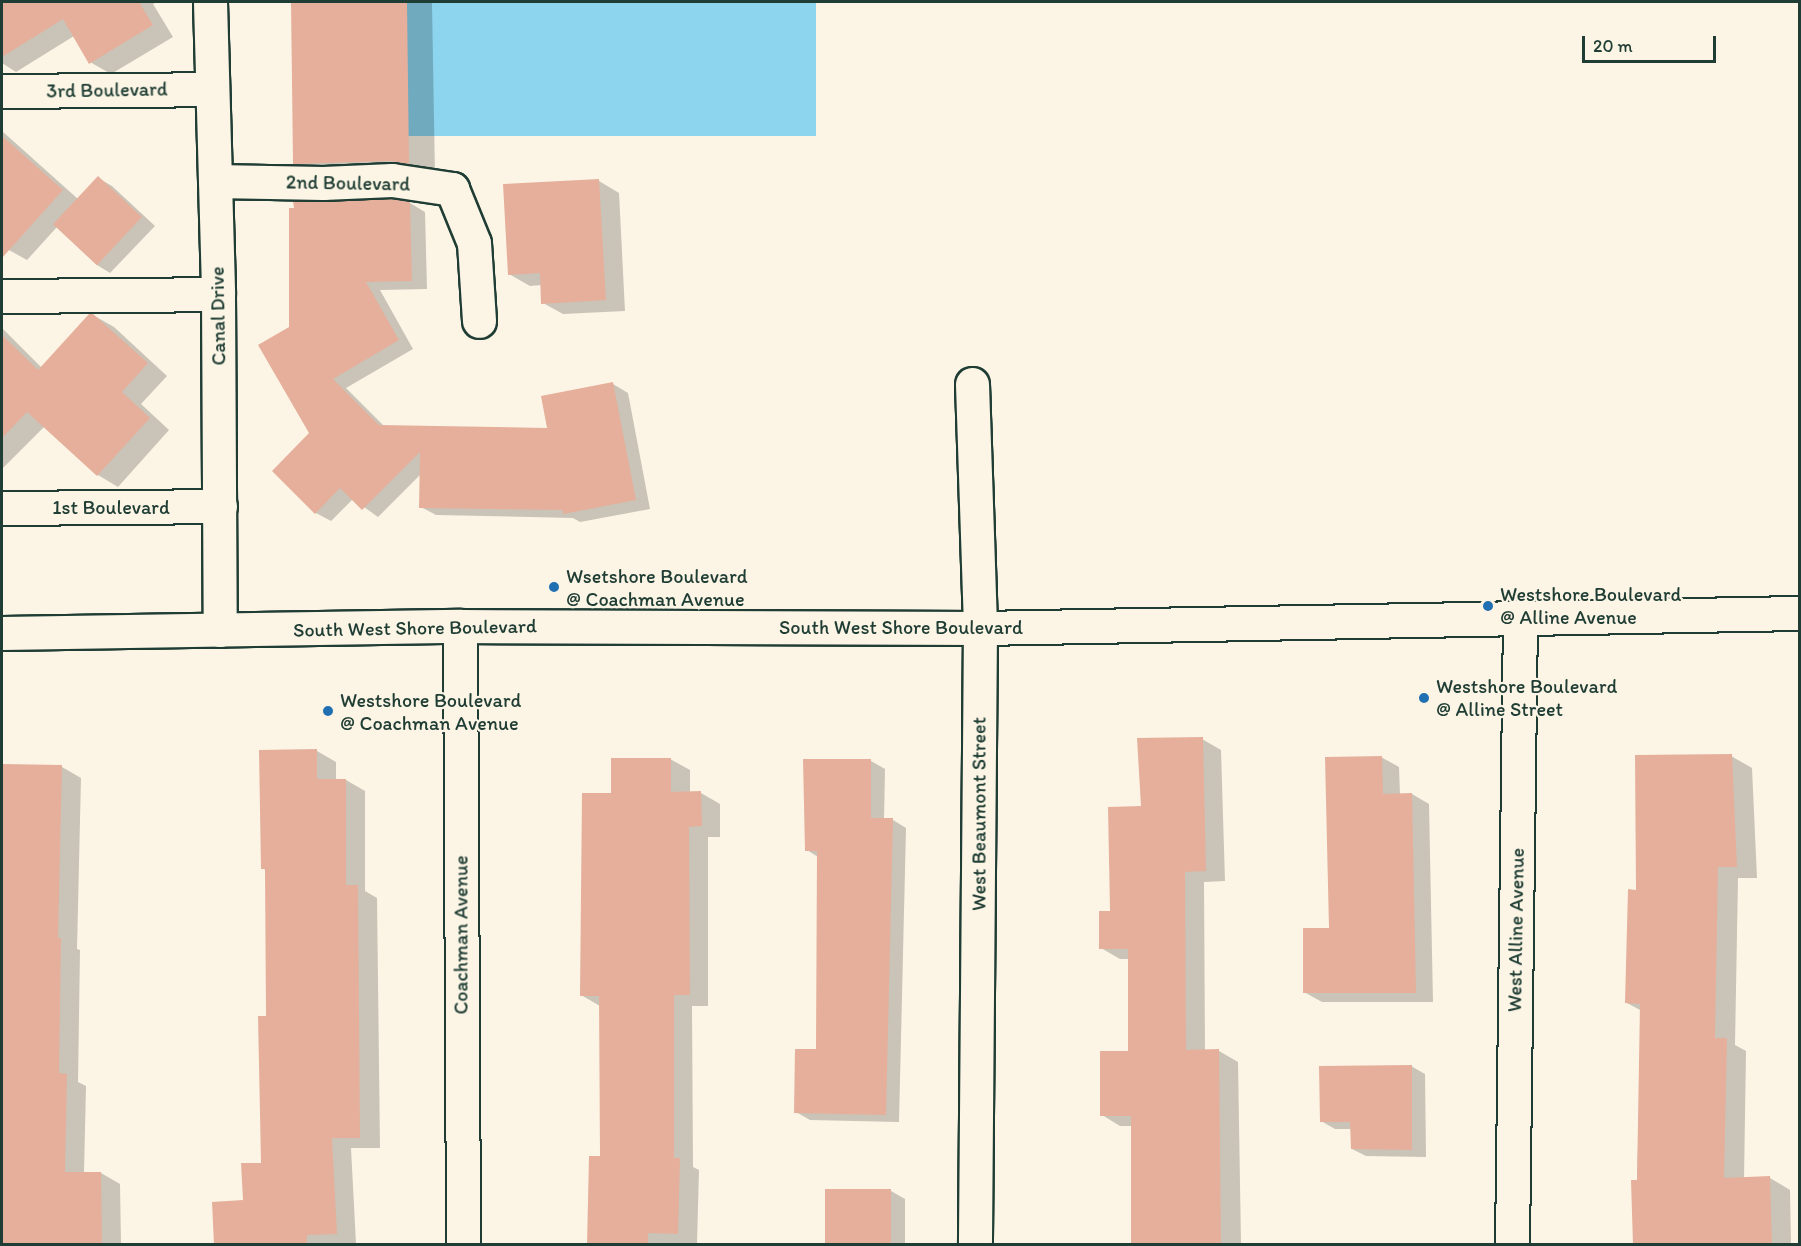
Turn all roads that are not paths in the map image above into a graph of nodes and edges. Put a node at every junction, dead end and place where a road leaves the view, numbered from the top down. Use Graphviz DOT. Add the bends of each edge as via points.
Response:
graph roads {
  1 [pos="210,2"];
  2 [pos="212,89"];
  3 [pos="2,91"];
  4 [pos="215,181"];
  5 [pos="218,294"];
  6 [pos="2,296"];
  7 [pos="479,321"];
  8 [pos="972,384"];
  9 [pos="220,506"];
  10 [pos="2,508"];
  11 [pos="1800,613"];
  12 [pos="1520,616"];
  13 [pos="460,626"];
  14 [pos="980,628"];
  15 [pos="220,630"];
  16 [pos="2,633"];
  17 [pos="463,1245"];
  18 [pos="975,1245"];
  19 [pos="1512,1245"];
  1 -- 2 [label="street, Canal Drive"];
  2 -- 3 [label="street, 3rd Boulevard"];
  2 -- 4 [label="street, Canal Drive"];
  4 -- 5 [label="street, Canal Drive"];
  4 -- 7 [label="street, 2nd Boulevard" via="392,180 452,189 474,243"];
  5 -- 6 [label="street"];
  5 -- 9 [label="street, Canal Drive"];
  8 -- 14 [label="street, West Beaumont Street"];
  9 -- 10 [label="street, 1st Boulevard"];
  9 -- 15 [label="street, Canal Drive"];
  11 -- 12 [label="street, South West Shore Boulevard"];
  12 -- 14 [label="street, South West Shore Boulevard"];
  12 -- 19 [label="street, West Alline Avenue"];
  13 -- 14 [label="street, South West Shore Boulevard"];
  13 -- 15 [label="street, South West Shore Boulevard"];
  13 -- 17 [label="street, Coachman Avenue"];
  14 -- 18 [label="street, West Beaumont Street"];
  15 -- 16 [label="street, South West Shore Boulevard"];
}
